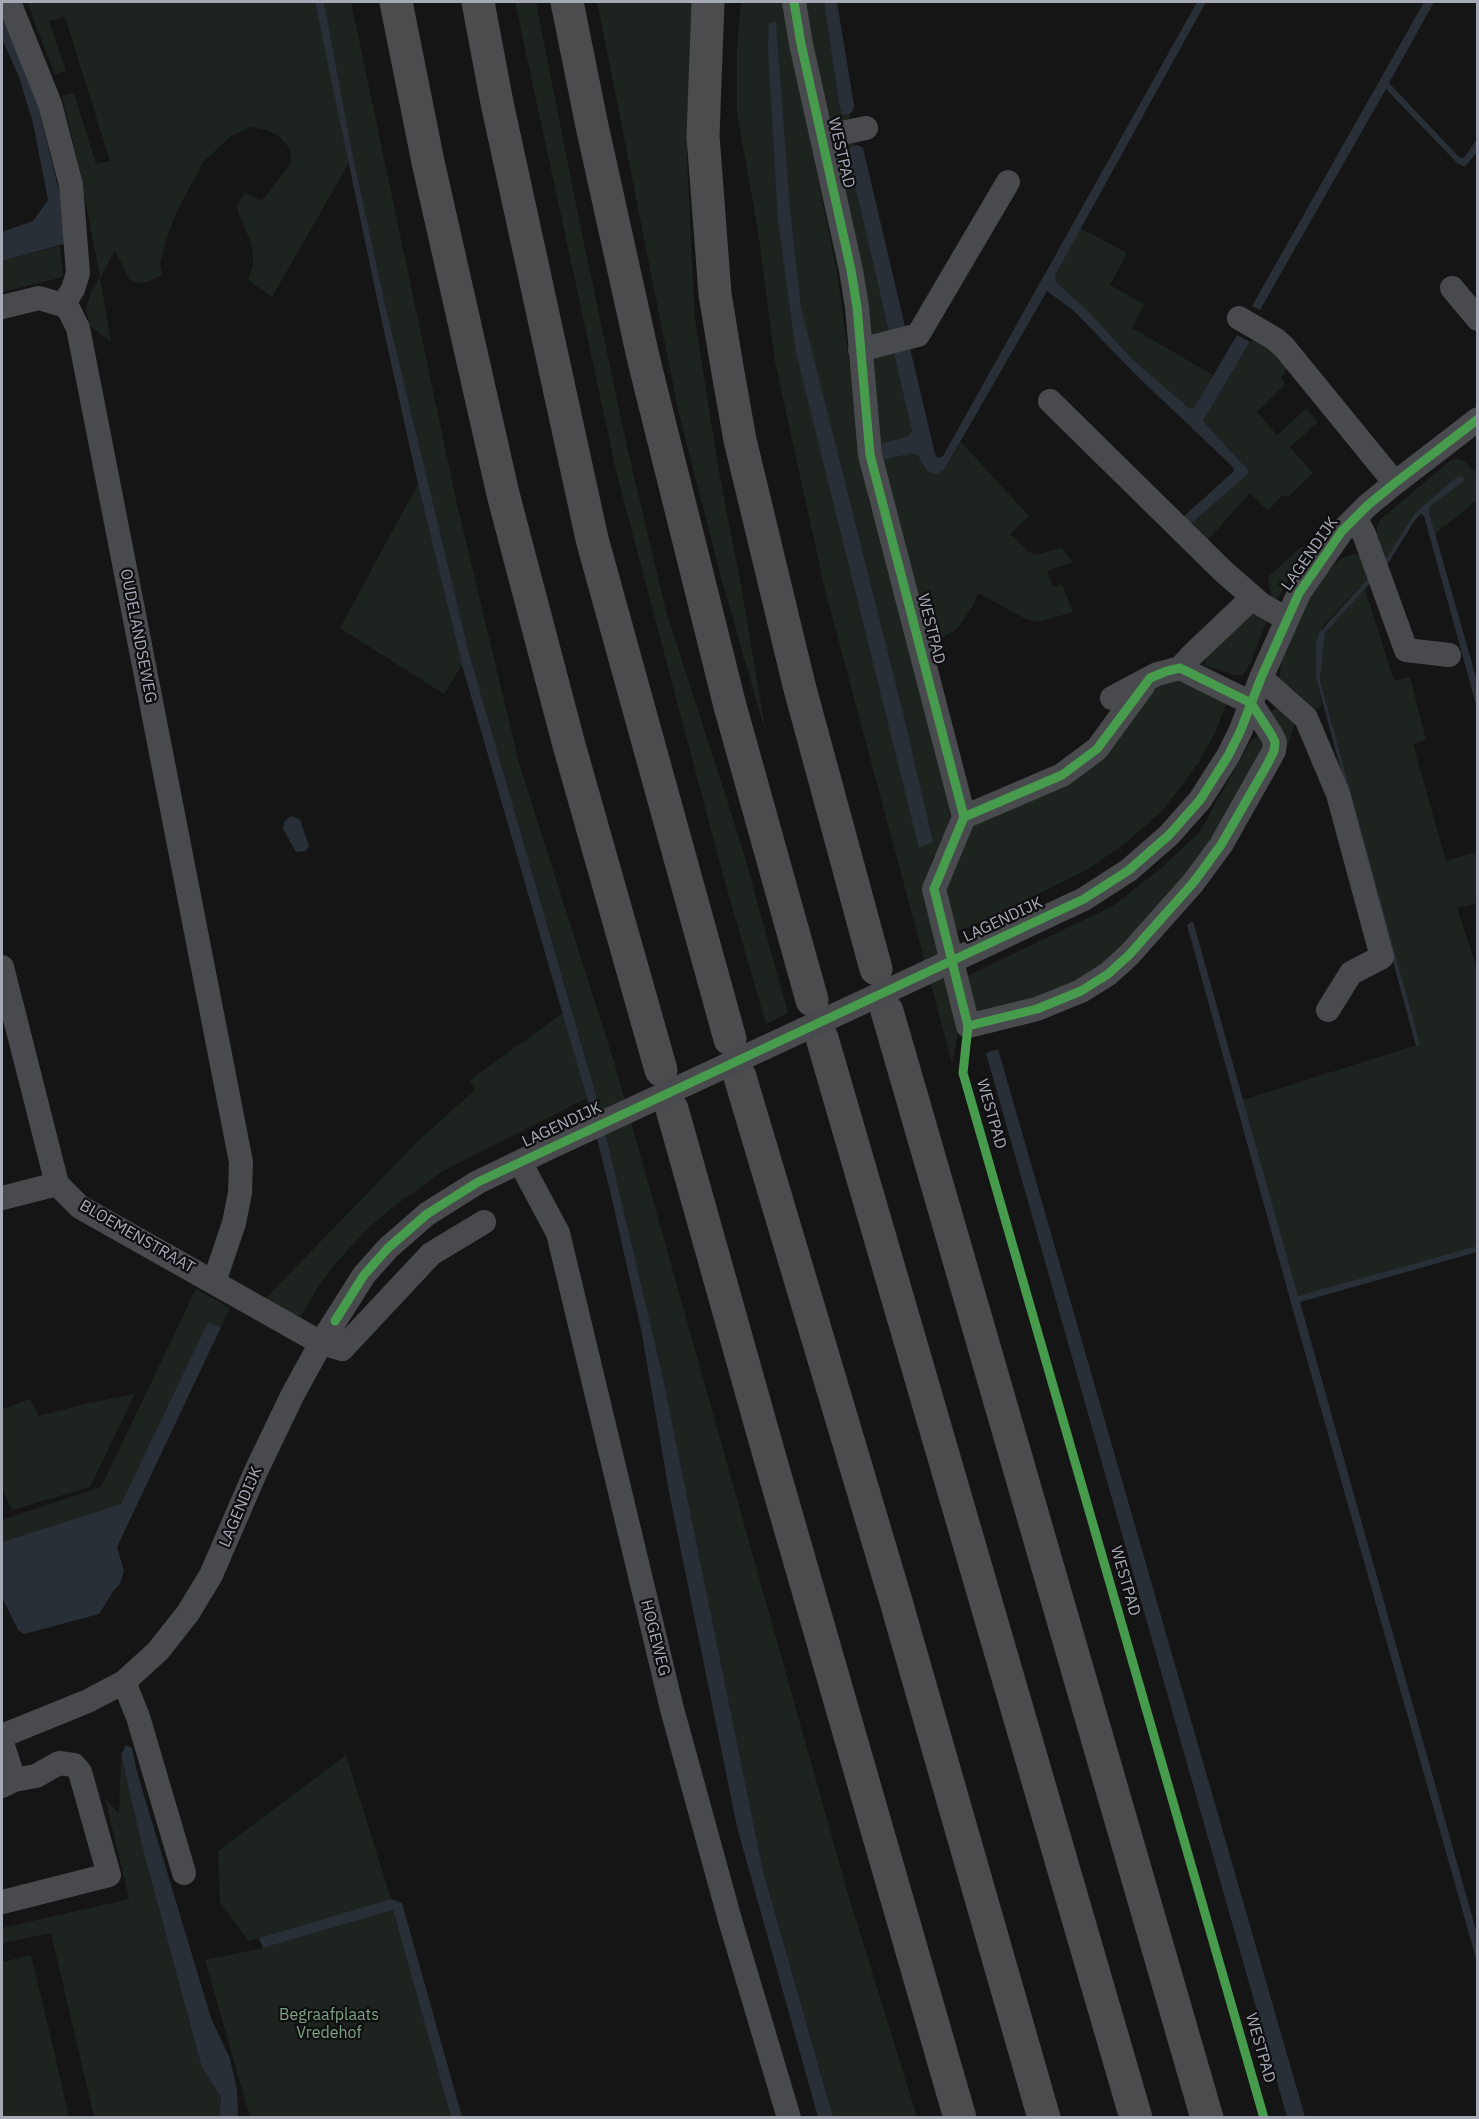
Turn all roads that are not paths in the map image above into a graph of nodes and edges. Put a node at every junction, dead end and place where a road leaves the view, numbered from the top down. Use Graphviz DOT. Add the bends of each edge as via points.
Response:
graph roads {
  1 [pos="9,2"];
  2 [pos="396,2"];
  3 [pos="478,2"];
  4 [pos="567,2"];
  5 [pos="708,2"];
  6 [pos="794,2"];
  7 [pos="866,128"];
  8 [pos="822,137"];
  9 [pos="1008,182"];
  10 [pos="1452,288"];
  11 [pos="63,305"];
  12 [pos="2,307"];
  13 [pos="1239,318"];
  14 [pos="1478,319"];
  15 [pos="860,350"];
  16 [pos="1050,401"];
  17 [pos="1478,419"];
  18 [pos="1395,483"];
  19 [pos="1355,518"];
  20 [pos="1253,597"];
  21 [pos="1287,619"];
  22 [pos="1449,655"];
  23 [pos="1180,668"];
  24 [pos="1150,678"];
  25 [pos="1261,678"];
  26 [pos="1112,698"];
  27 [pos="1251,703"];
  28 [pos="964,817"];
  29 [pos="2,967"];
  30 [pos="876,969"];
  31 [pos="812,1000"];
  32 [pos="1328,1010"];
  33 [pos="887,1011"];
  34 [pos="822,1038"];
  35 [pos="730,1039"];
  36 [pos="661,1070"];
  37 [pos="740,1077"];
  38 [pos="672,1109"];
  39 [pos="520,1162"];
  40 [pos="57,1184"];
  41 [pos="2,1198"];
  42 [pos="484,1222"];
  43 [pos="214,1282"];
  44 [pos="321,1343"];
  45 [pos="124,1682"];
  46 [pos="2,1736"];
  47 [pos="2,1743"];
  48 [pos="8,1783"];
  49 [pos="184,1873"];
  50 [pos="2,1902"];
  51 [pos="789,2118"];
  52 [pos="960,2118"];
  53 [pos="1044,2118"];
  54 [pos="1136,2118"];
  55 [pos="1207,2118"];
  1 -- 11 [label="street" via="50,104 71,185 78,273"];
  2 -- 36 [label="highway" via="503,494"];
  3 -- 35 [label="highway" via="592,539"];
  4 -- 31 [label="highway" via="644,361 727,694"];
  5 -- 30 [label="highway" via="703,136 715,294 725,357 740,440 799,685"];
  6 -- 8 [label="street, WESTPAD"];
  7 -- 8 [label="street"];
  8 -- 15 [label="street, WESTPAD" via="851,270"];
  9 -- 15 [label="street" via="918,334"];
  10 -- 14 [label="street"];
  11 -- 12 [label="street" via="39,298"];
  11 -- 43 [label="street, OUDELANDSEWEG" via="78,328 241,1162 234,1223"];
  13 -- 18 [label="street" via="1284,347"];
  15 -- 28 [label="street, WESTPAD" via="870,455"];
  16 -- 20 [label="street"];
  17 -- 18 [label="street, LAGENDIJK"];
  18 -- 19 [label="street, LAGENDIJK"];
  19 -- 21 [label="street, LAGENDIJK" via="1307,579"];
  19 -- 22 [label="street" via="1406,650"];
  20 -- 21 [label="street"];
  20 -- 23 [label="street"];
  21 -- 25 [label="street, LAGENDIJK"];
  23 -- 24 [label="street"];
  23 -- 27 [label="street"];
  24 -- 26 [label="street"];
  24 -- 28 [label="street" via="1097,749 1071,769"];
  25 -- 27 [label="street, LAGENDIJK"];
  25 -- 32 [label="street" via="1306,718 1338,794 1382,957 1351,973"];
  27 -- 28 [label="street" via="1275,742 1274,751 1221,845 1170,909 1129,955 1081,991 1037,1009 968,1026 934,889"];
  27 -- 39 [label="street, LAGENDIJK, bridge" via="1228,756 1200,800 1169,835 1128,870 1084,899"];
  29 -- 40 [label="street"];
  33 -- 55 [label="highway"];
  34 -- 54 [label="highway"];
  37 -- 53 [label="highway"];
  38 -- 52 [label="highway"];
  39 -- 44 [label="street, LAGENDIJK" via="478,1182 427,1214 388,1248 364,1275"];
  39 -- 51 [label="street, HOGEWEG" via="558,1233 672,1709"];
  40 -- 41 [label="street"];
  40 -- 43 [label="street, BLOEMENSTRAAT" via="80,1207"];
  42 -- 44 [label="street" via="431,1254 342,1349"];
  43 -- 44 [label="street, BLOEMENSTRAAT"];
  44 -- 45 [label="street, LAGENDIJK" via="256,1471 211,1575 164,1643"];
  45 -- 46 [label="street, LAGENDIJK"];
  45 -- 49 [label="street"];
  47 -- 48 [label="street"];
  48 -- 50 [label="street" via="36,1776 59,1763 74,1765 80,1772 109,1875"];
}
